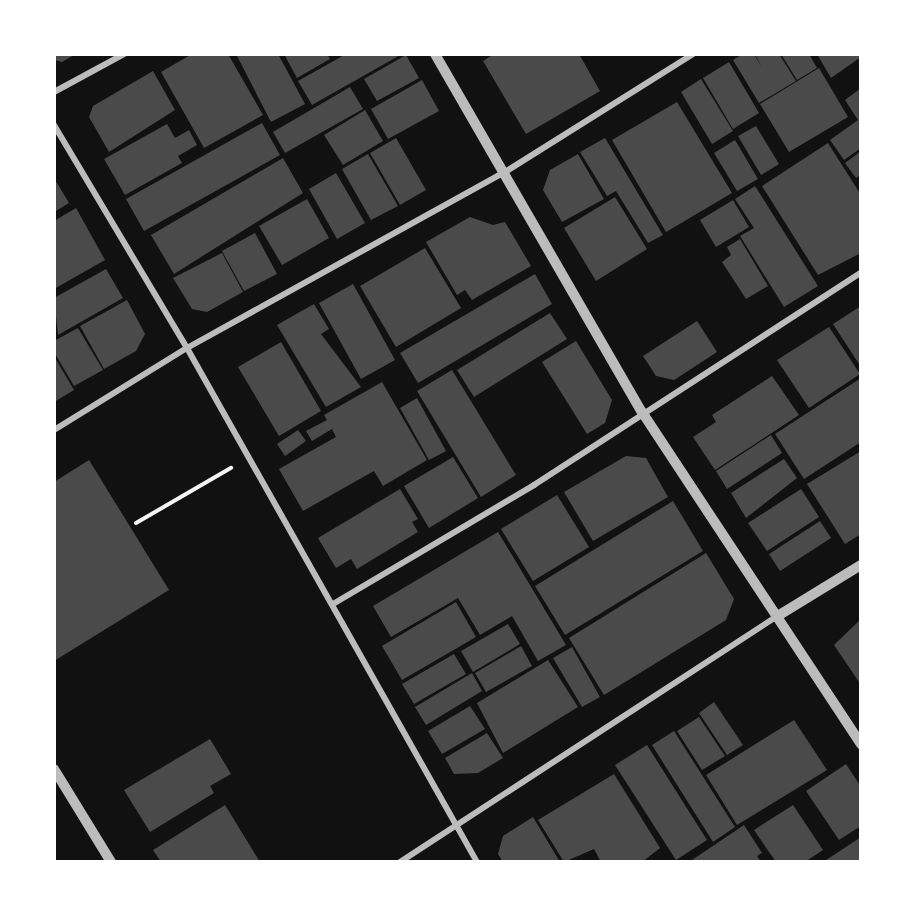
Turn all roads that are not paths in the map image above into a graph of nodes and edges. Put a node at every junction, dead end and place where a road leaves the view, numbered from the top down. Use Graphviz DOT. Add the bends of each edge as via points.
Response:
graph roads {
  1 [pos="124,54"];
  2 [pos="435,54"];
  3 [pos="693,54"];
  4 [pos="54,92"];
  5 [pos="54,125"];
  6 [pos="57,137"];
  7 [pos="505,172"];
  8 [pos="861,273"];
  9 [pos="188,348"];
  10 [pos="642,412"];
  11 [pos="54,430"];
  12 [pos="861,565"];
  13 [pos="333,604"];
  14 [pos="776,617"];
  15 [pos="861,744"];
  16 [pos="54,769"];
  17 [pos="456,827"];
  18 [pos="111,862"];
  19 [pos="400,862"];
  20 [pos="477,862"];
  1 -- 4 [label="street"];
  2 -- 7 [label="street"];
  3 -- 7 [label="street"];
  5 -- 6 [label="street"];
  6 -- 9 [label="street"];
  7 -- 9 [label="street"];
  7 -- 10 [label="street"];
  8 -- 10 [label="street"];
  9 -- 11 [label="street"];
  9 -- 13 [label="street"];
  10 -- 13 [label="street" via="534,485"];
  10 -- 14 [label="street"];
  12 -- 14 [label="street"];
  13 -- 17 [label="street"];
  14 -- 15 [label="street"];
  14 -- 17 [label="street"];
  16 -- 18 [label="street"];
  17 -- 19 [label="street"];
  17 -- 20 [label="street"];
}
